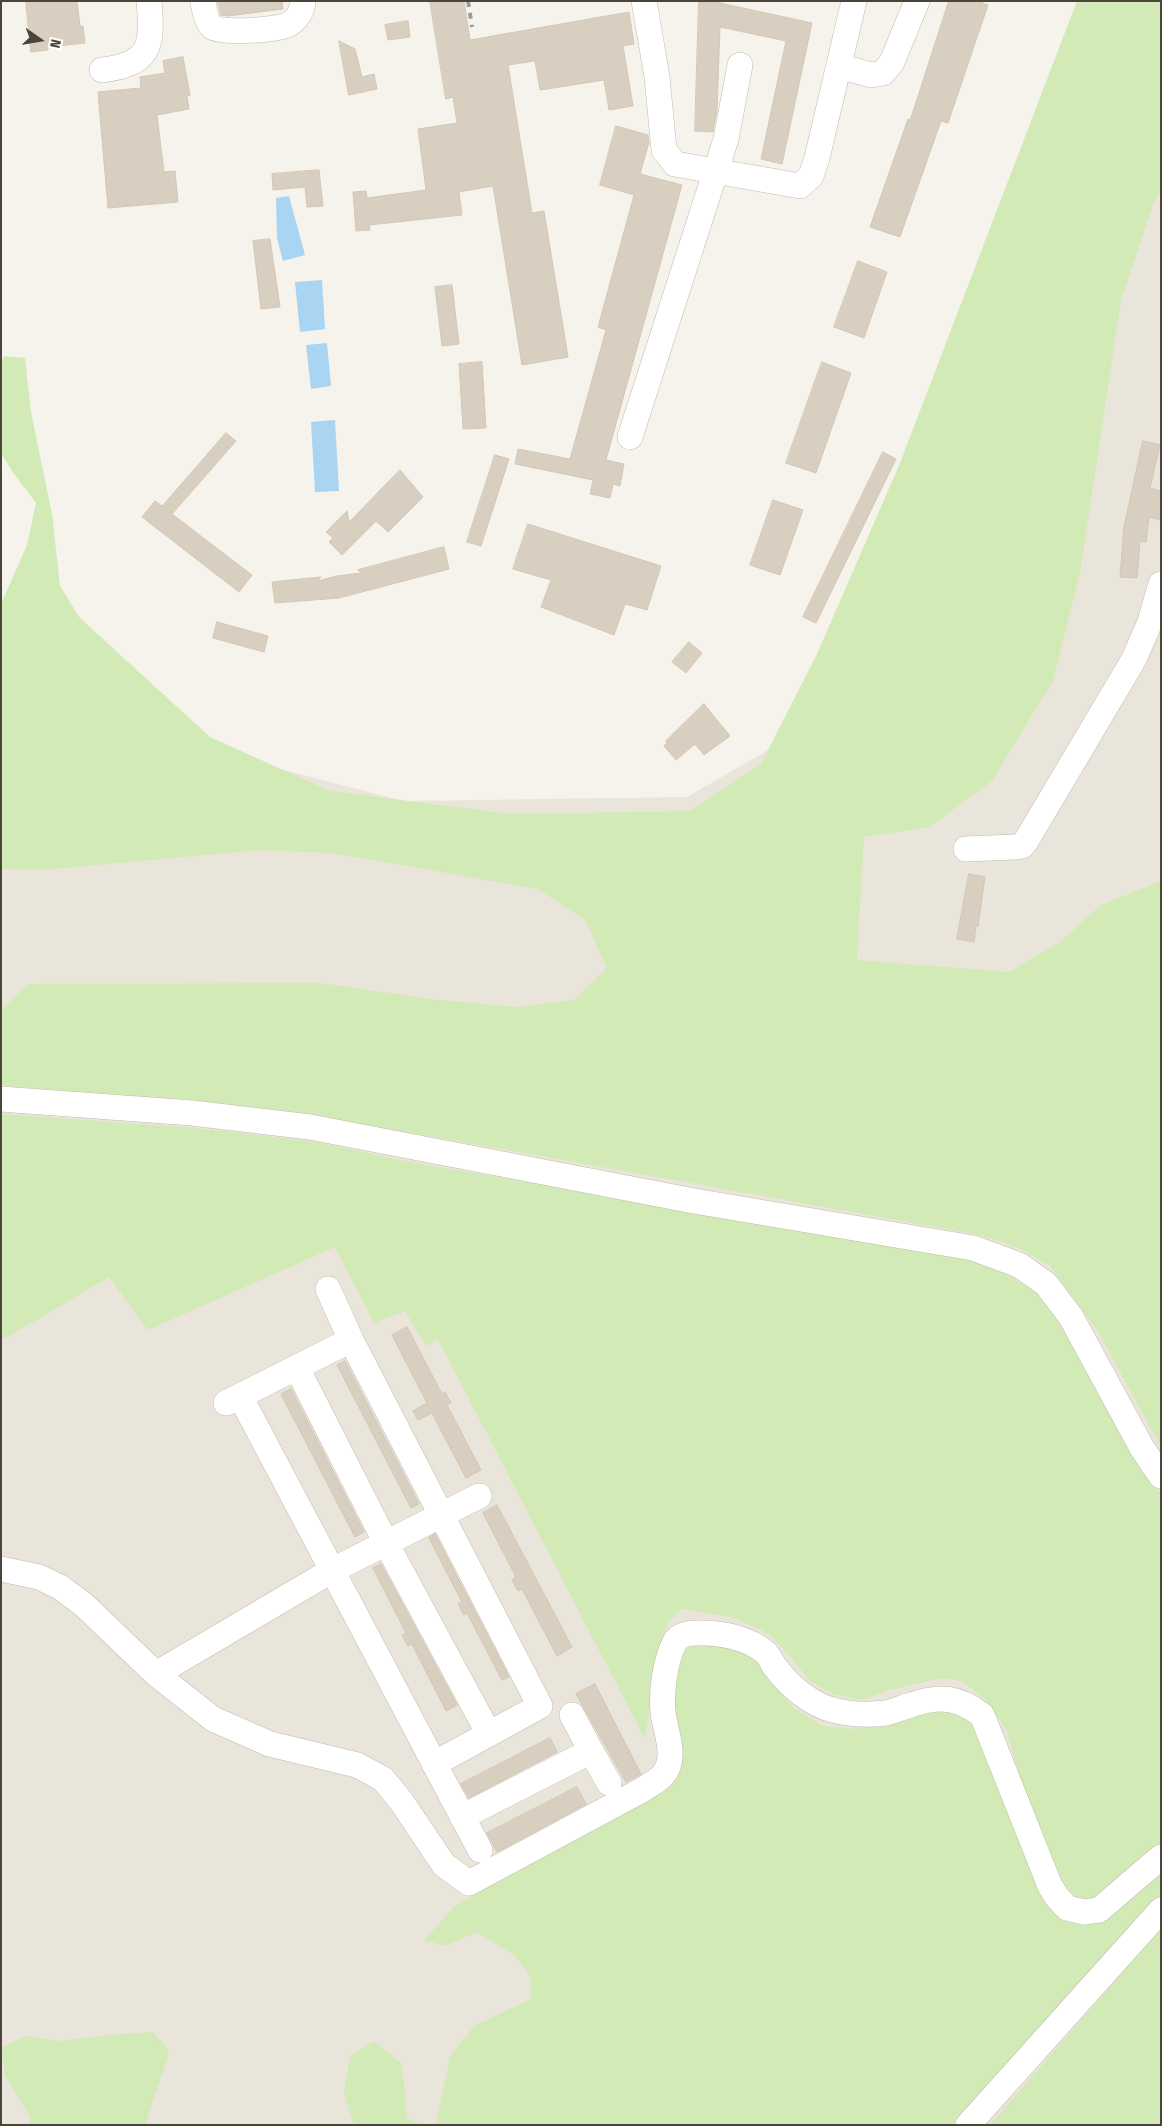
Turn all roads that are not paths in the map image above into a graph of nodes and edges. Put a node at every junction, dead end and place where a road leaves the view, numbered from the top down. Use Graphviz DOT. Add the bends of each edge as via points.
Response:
graph roads {
  1 [pos="149,1"];
  2 [pos="203,1"];
  3 [pos="302,1"];
  4 [pos="644,1"];
  5 [pos="854,1"];
  6 [pos="917,1"];
  7 [pos="740,65"];
  8 [pos="839,66"];
  9 [pos="102,70"];
  10 [pos="714,172"];
  11 [pos="630,437"];
  12 [pos="1161,584"];
  13 [pos="966,849"];
  14 [pos="1,1099"];
  15 [pos="328,1289"];
  16 [pos="351,1340"];
  17 [pos="296,1368"];
  18 [pos="1161,1476"];
  19 [pos="479,1496"];
  20 [pos="442,1514"];
  21 [pos="386,1543"];
  22 [pos="1,1569"];
  23 [pos="331,1571"];
  24 [pos="156,1674"];
  25 [pos="572,1716"];
  26 [pos="489,1734"];
  27 [pos="591,1751"];
  28 [pos="434,1764"];
  29 [pos="609,1783"];
  30 [pos="462,1817"];
  31 [pos="480,1850"];
  32 [pos="1161,1856"];
  33 [pos="1161,1910"];
  34 [pos="968,2125"];
  1 -- 9 [label="street" via="151,26 148,45 141,57 131,64"];
  2 -- 3 [label="street" via="212,27 222,31 289,24 299,14"];
  4 -- 10 [label="street" via="657,77 664,150 675,164"];
  5 -- 8 [label="street"];
  6 -- 8 [label="street" via="892,62 882,73 871,75"];
  7 -- 10 [label="street" via="726,139"];
  8 -- 10 [label="street" via="811,176 800,186"];
  10 -- 11 [label="street"];
  12 -- 13 [label="street" via="1150,622 1134,659 1026,841 1022,846"];
  14 -- 18 [label="street" via="310,1127 694,1201 973,1248 1019,1265 1046,1284 1071,1316 1142,1448"];
  15 -- 16 [label="street"];
  16 -- 17 [label="street"];
  16 -- 20 [label="street"];
  17 -- 21 [label="street"];
  17 -- 23 [label="street" via="233,1400"];
  19 -- 20 [label="street"];
  20 -- 21 [label="street"];
  20 -- 26 [label="street" via="540,1706"];
  21 -- 23 [label="street"];
  21 -- 26 [label="street"];
  22 -- 24 [label="street" via="39,1577 60,1587 84,1605"];
  23 -- 24 [label="street"];
  23 -- 28 [label="street"];
  24 -- 32 [label="street" via="213,1719 245,1734 270,1744 357,1764 383,1779 444,1865 469,1883 642,1790 664,1774 670,1743 663,1711 665,1669 675,1640 685,1634 709,1633 754,1645 767,1654 776,1669 804,1695 827,1709 846,1713 888,1712 944,1698 967,1704 982,1715 1050,1886 1067,1908 1084,1912 1099,1910"];
  25 -- 27 [label="street"];
  26 -- 28 [label="street"];
  27 -- 29 [label="street"];
  27 -- 30 [label="street"];
  28 -- 30 [label="street"];
  30 -- 31 [label="street"];
  33 -- 34 [label="street"];
}
